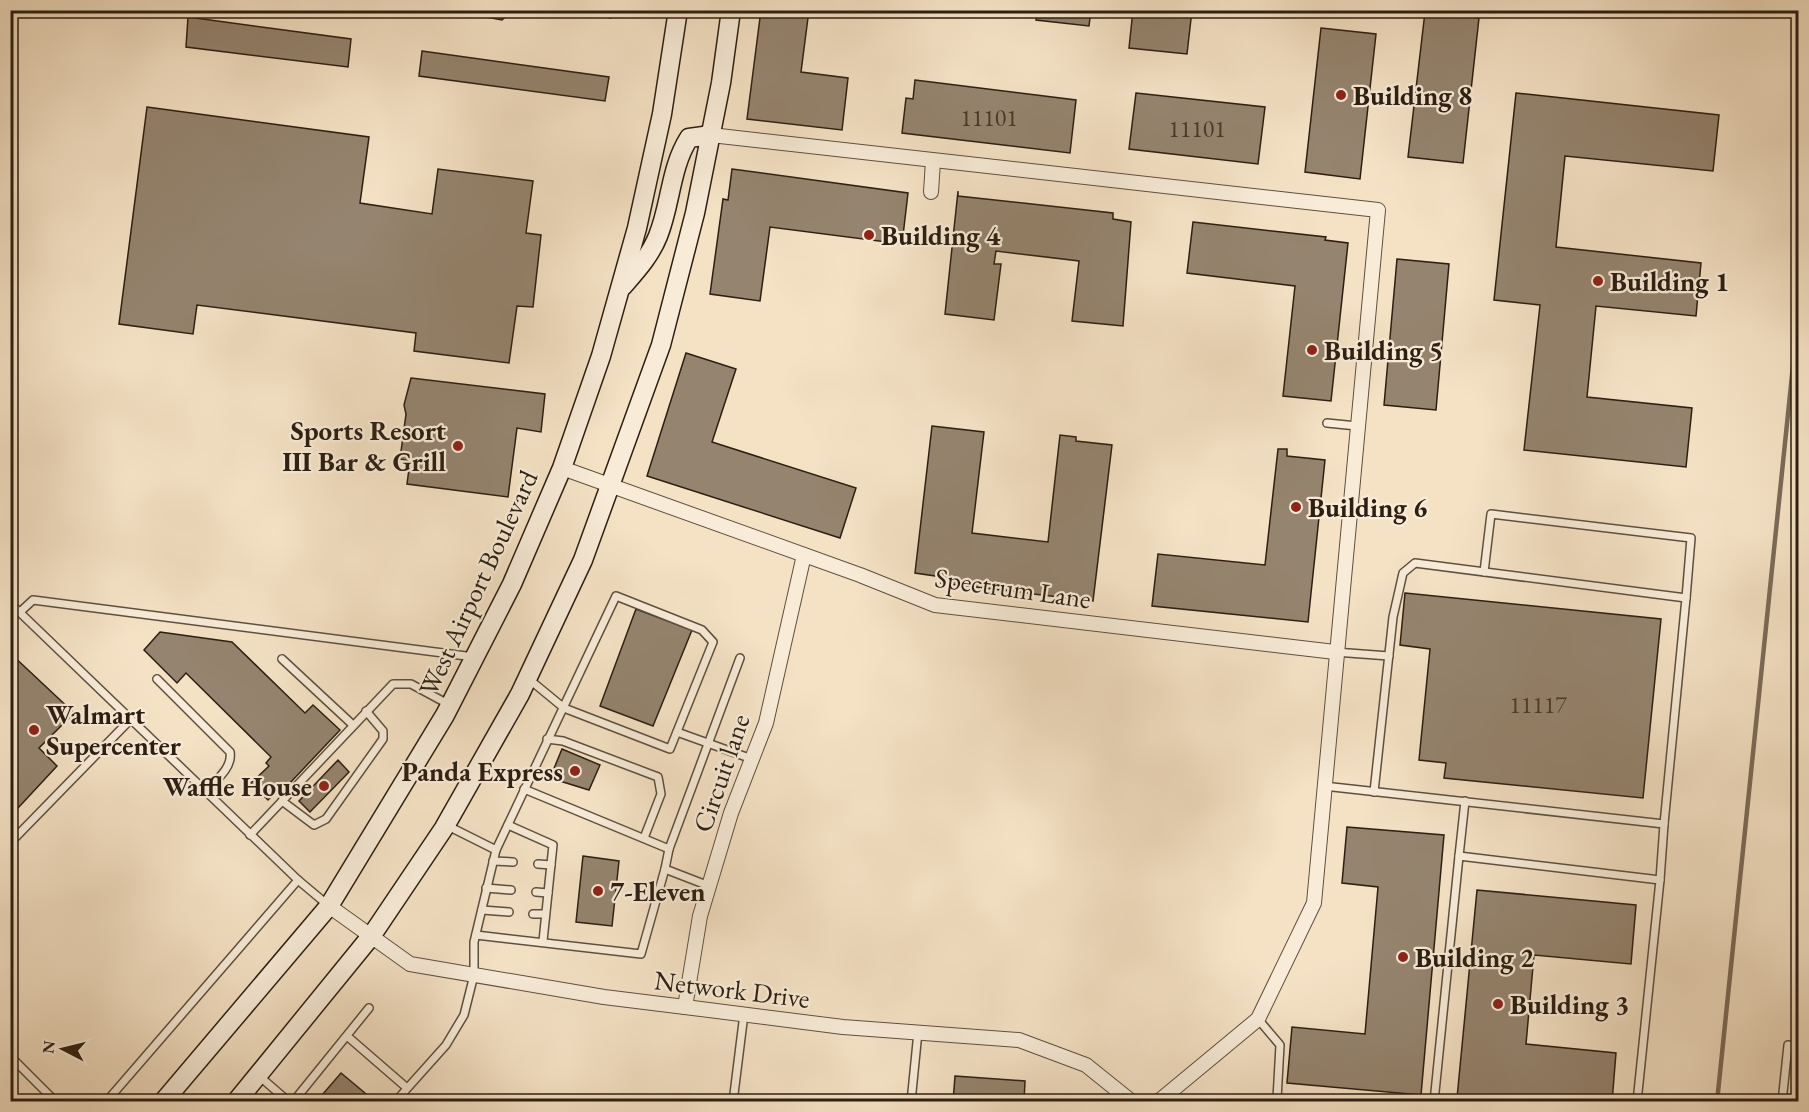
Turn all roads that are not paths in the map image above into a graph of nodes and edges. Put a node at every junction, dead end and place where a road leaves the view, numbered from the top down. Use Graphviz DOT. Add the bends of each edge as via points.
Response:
graph roads {
  1 [pos="678,10"];
  2 [pos="731,10"];
  3 [pos="711,135"];
  4 [pos="933,161"];
  5 [pos="931,192"];
  6 [pos="620,290"];
  7 [pos="1327,423"];
  8 [pos="1357,426"];
  9 [pos="562,468"];
  10 [pos="610,486"];
  11 [pos="804,555"];
  12 [pos="1484,572"];
  13 [pos="1686,598"];
  14 [pos="10,603"];
  15 [pos="20,612"];
  16 [pos="1335,652"];
  17 [pos="1389,656"];
  18 [pos="475,657"];
  19 [pos="740,658"];
  20 [pos="282,659"];
  21 [pos="527,678"];
  22 [pos="157,679"];
  23 [pos="451,705"];
  24 [pos="564,708"];
  25 [pos="366,711"];
  26 [pos="130,720"];
  27 [pos="353,725"];
  28 [pos="677,732"];
  29 [pos="547,739"];
  30 [pos="709,744"];
  31 [pos="752,759"];
  32 [pos="1324,786"];
  33 [pos="524,789"];
  34 [pos="205,792"];
  35 [pos="1374,792"];
  36 [pos="282,801"];
  37 [pos="1464,801"];
  38 [pos="1664,824"];
  39 [pos="446,825"];
  40 [pos="508,825"];
  41 [pos="250,835"];
  42 [pos="644,838"];
  43 [pos="10,843"];
  44 [pos="669,849"];
  45 [pos="496,850"];
  46 [pos="1459,856"];
  47 [pos="493,861"];
  48 [pos="513,862"];
  49 [pos="538,864"];
  50 [pos="550,865"];
  51 [pos="665,869"];
  52 [pos="298,880"];
  53 [pos="1660,880"];
  54 [pos="709,886"];
  55 [pos="486,888"];
  56 [pos="511,890"];
  57 [pos="536,892"];
  58 [pos="548,893"];
  59 [pos="328,906"];
  60 [pos="482,910"];
  61 [pos="509,912"];
  62 [pos="533,914"];
  63 [pos="545,914"];
  64 [pos="372,935"];
  65 [pos="476,936"];
  66 [pos="543,941"];
  67 [pos="474,975"];
  68 [pos="685,1007"];
  69 [pos="369,1008"];
  70 [pos="744,1014"];
  71 [pos="1258,1019"];
  72 [pos="918,1032"];
  73 [pos="347,1036"];
  74 [pos="1798,1046"];
  75 [pos="10,1056"];
  76 [pos="258,1076"];
  77 [pos="407,1088"];
  78 [pos="56,1101"];
  79 [pos="106,1101"];
  80 [pos="162,1101"];
  81 [pos="236,1101"];
  82 [pos="291,1101"];
  83 [pos="395,1101"];
  84 [pos="733,1101"];
  85 [pos="911,1101"];
  86 [pos="1132,1101"];
  87 [pos="1158,1101"];
  88 [pos="1282,1101"];
  89 [pos="1434,1101"];
  90 [pos="1637,1101"];
  91 [pos="1782,1101"];
  1 -- 6 [label="main road, West Airport Boulevard" via="662,114"];
  2 -- 3 [label="main road"];
  3 -- 4 [label="street"];
  3 -- 6 [label="main road" via="689,138 679,154 658,236 647,259"];
  3 -- 10 [label="main road" via="661,345"];
  4 -- 5 [label="street"];
  4 -- 8 [label="street" via="1378,210"];
  6 -- 9 [label="main road, West Airport Boulevard" via="602,356"];
  7 -- 8 [label="lane"];
  8 -- 16 [label="street"];
  9 -- 10 [label="street, Spectrum Lane"];
  9 -- 18 [label="main road, West Airport Boulevard" via="512,584"];
  10 -- 11 [label="street, Spectrum Lane"];
  10 -- 21 [label="main road" via="583,560"];
  11 -- 16 [label="street, Spectrum Lane" via="935,605"];
  11 -- 31 [label="street, Circuit lane" via="766,723"];
  12 -- 13 [label="lane"];
  12 -- 13 [label="lane" via="1491,514 1691,538"];
  12 -- 17 [label="lane" via="1415,563 1403,573"];
  13 -- 38 [label="lane"];
  14 -- 15 [label="lane"];
  15 -- 18 [label="lane" via="33,600"];
  15 -- 26 [label="lane"];
  16 -- 17 [label="lane"];
  16 -- 32 [label="street"];
  17 -- 35 [label="lane"];
  18 -- 23 [label="main road, West Airport Boulevard"];
  19 -- 30 [label="lane"];
  20 -- 27 [label="lane"];
  21 -- 24 [label="lane"];
  21 -- 39 [label="main road"];
  22 -- 34 [label="lane" via="230,752 231,761"];
  23 -- 25 [label="lane" via="411,684 393,684"];
  23 -- 59 [label="main road, West Airport Boulevard"];
  24 -- 28 [label="lane" via="670,749"];
  24 -- 28 [label="lane" via="616,596 702,630 713,642"];
  24 -- 29 [label="lane"];
  25 -- 27 [label="lane"];
  25 -- 36 [label="lane" via="383,731 383,740 326,819 314,825"];
  26 -- 34 [label="lane"];
  26 -- 43 [label="lane"];
  27 -- 36 [label="lane"];
  28 -- 30 [label="lane"];
  29 -- 33 [label="lane"];
  29 -- 42 [label="lane" via="563,741 658,777 661,794"];
  30 -- 31 [label="lane"];
  30 -- 44 [label="lane"];
  31 -- 54 [label="street, Circuit lane"];
  32 -- 35 [label="lane"];
  32 -- 71 [label="street" via="1314,903"];
  33 -- 40 [label="lane"];
  33 -- 42 [label="lane"];
  34 -- 41 [label="lane"];
  35 -- 37 [label="lane"];
  36 -- 41 [label="lane"];
  37 -- 38 [label="lane"];
  37 -- 46 [label="lane"];
  38 -- 53 [label="lane"];
  39 -- 45 [label="lane"];
  39 -- 64 [label="main road"];
  40 -- 45 [label="lane"];
  40 -- 50 [label="lane" via="553,845"];
  41 -- 52 [label="lane"];
  42 -- 44 [label="lane"];
  44 -- 51 [label="lane"];
  45 -- 47 [label="lane"];
  46 -- 53 [label="lane"];
  46 -- 89 [label="lane"];
  47 -- 48 [label="lane"];
  47 -- 55 [label="lane"];
  49 -- 50 [label="lane"];
  50 -- 58 [label="lane"];
  51 -- 54 [label="lane"];
  51 -- 66 [label="lane" via="641,954"];
  52 -- 59 [label="lane"];
  52 -- 79 [label="lane"];
  53 -- 90 [label="lane"];
  54 -- 68 [label="street, Circuit lane"];
  55 -- 56 [label="lane"];
  55 -- 60 [label="lane"];
  57 -- 58 [label="lane"];
  58 -- 63 [label="lane"];
  59 -- 64 [label="street, Network Drive"];
  59 -- 80 [label="main road, West Airport Boulevard"];
  60 -- 61 [label="lane"];
  60 -- 65 [label="lane"];
  62 -- 63 [label="lane"];
  63 -- 66 [label="lane"];
  64 -- 67 [label="street, Network Drive" via="410,964"];
  64 -- 76 [label="main road"];
  65 -- 66 [label="lane"];
  65 -- 67 [label="lane"];
  67 -- 68 [label="street, Network Drive"];
  67 -- 77 [label="lane" via="464,1015 446,1045"];
  68 -- 70 [label="street, Network Drive"];
  69 -- 73 [label="lane"];
  70 -- 72 [label="street, Network Drive"];
  70 -- 84 [label="lane"];
  71 -- 87 [label="street"];
  71 -- 88 [label="lane" via="1280,1045 1277,1099"];
  72 -- 85 [label="lane"];
  72 -- 86 [label="street, Network Drive" via="1019,1040 1086,1065"];
  73 -- 77 [label="lane"];
  73 -- 82 [label="lane"];
  74 -- 91 [label="lane" via="1788,1045"];
  75 -- 78 [label="lane"];
  76 -- 81 [label="main road"];
  76 -- 82 [label="lane"];
  77 -- 83 [label="lane"];
}
